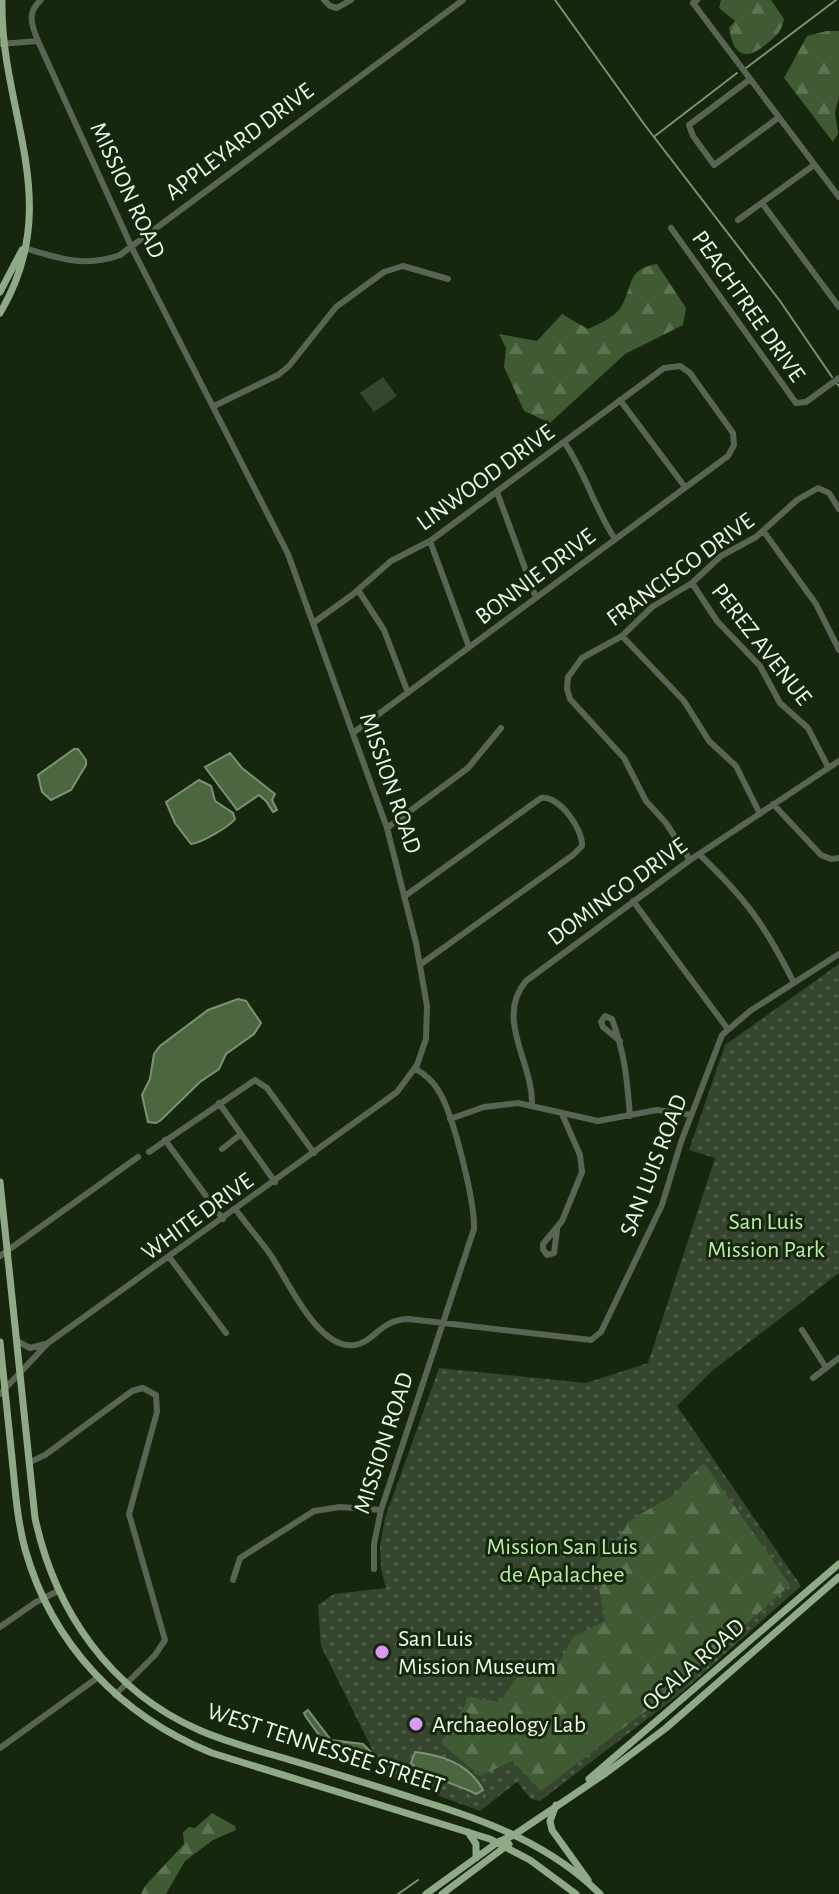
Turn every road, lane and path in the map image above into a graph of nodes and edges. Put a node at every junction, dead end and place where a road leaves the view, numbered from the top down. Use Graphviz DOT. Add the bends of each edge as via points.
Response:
graph roads {
  1 [pos="2,0"];
  2 [pos="41,0"];
  3 [pos="324,0"];
  4 [pos="351,0"];
  5 [pos="463,0"];
  6 [pos="695,2"];
  7 [pos="38,41"];
  8 [pos="0,44"];
  9 [pos="749,80"];
  10 [pos="778,118"];
  11 [pos="814,165"];
  12 [pos="839,197"];
  13 [pos="762,203"];
  14 [pos="738,220"];
  15 [pos="671,228"];
  16 [pos="24,248"];
  17 [pos="132,248"];
  18 [pos="448,279"];
  19 [pos="0,292"];
  20 [pos="839,307"];
  21 [pos="0,313"];
  22 [pos="839,378"];
  23 [pos="620,400"];
  24 [pos="214,406"];
  25 [pos="564,442"];
  26 [pos="734,445"];
  27 [pos="685,487"];
  28 [pos="497,492"];
  29 [pos="839,509"];
  30 [pos="764,532"];
  31 [pos="615,539"];
  32 [pos="430,541"];
  33 [pos="692,583"];
  34 [pos="358,590"];
  35 [pos="536,598"];
  36 [pos="313,623"];
  37 [pos="622,636"];
  38 [pos="469,647"];
  39 [pos="839,650"];
  40 [pos="408,693"];
  41 [pos="501,728"];
  42 [pos="353,733"];
  43 [pos="839,761"];
  44 [pos="828,767"];
  45 [pos="773,804"];
  46 [pos="760,814"];
  47 [pos="387,828"];
  48 [pos="699,854"];
  49 [pos="835,858"];
  50 [pos="690,860"];
  51 [pos="405,896"];
  52 [pos="633,901"];
  53 [pos="839,954"];
  54 [pos="421,964"];
  55 [pos="794,983"];
  56 [pos="727,1028"];
  57 [pos="620,1041"];
  58 [pos="416,1069"];
  59 [pos="219,1103"];
  60 [pos="532,1106"];
  61 [pos="562,1114"];
  62 [pos="691,1115"];
  63 [pos="630,1116"];
  64 [pos="450,1119"];
  65 [pos="241,1134"];
  66 [pos="165,1140"];
  67 [pos="222,1149"];
  68 [pos="149,1152"];
  69 [pos="314,1153"];
  70 [pos="138,1157"];
  71 [pos="0,1182"];
  72 [pos="275,1182"];
  73 [pos="236,1210"];
  74 [pos="223,1219"];
  75 [pos="557,1230"];
  76 [pos="4,1254"];
  77 [pos="170,1258"];
  78 [pos="444,1322"];
  79 [pos="802,1330"];
  80 [pos="226,1333"];
  81 [pos="17,1341"];
  82 [pos="0,1342"];
  83 [pos="48,1343"];
  84 [pos="839,1358"];
  85 [pos="825,1366"];
  86 [pos="20,1370"];
  87 [pos="813,1378"];
  88 [pos="2,1391"];
  89 [pos="0,1422"];
  90 [pos="9,1431"];
  91 [pos="30,1462"];
  92 [pos="17,1508"];
  93 [pos="381,1510"];
  94 [pos="36,1522"];
  95 [pos="839,1564"];
  96 [pos="374,1569"];
  97 [pos="839,1577"];
  98 [pos="233,1580"];
  99 [pos="58,1591"];
  100 [pos="43,1598"];
  101 [pos="0,1627"];
  102 [pos="766,1628"];
  103 [pos="773,1635"];
  104 [pos="97,1678"];
  105 [pos="127,1683"];
  106 [pos="115,1695"];
  107 [pos="198,1729"];
  108 [pos="641,1735"];
  109 [pos="176,1737"];
  110 [pos="647,1743"];
  111 [pos="246,1747"];
  112 [pos="0,1748"];
  113 [pos="241,1762"];
  114 [pos="604,1770"];
  115 [pos="389,1791"];
  116 [pos="556,1805"];
  117 [pos="385,1807"];
  118 [pos="468,1832"];
  119 [pos="514,1835"];
  120 [pos="498,1842"];
  121 [pos="507,1847"];
  122 [pos="476,1858"];
  123 [pos="443,1882"];
  124 [pos="597,1891"];
  125 [pos="445,1892"];
  126 [pos="426,1894"];
  127 [pos="576,1894"];
  1 -- 8 [label="main road"];
  2 -- 7 [label="street" via="31,18"];
  3 -- 4 [label="street" via="337,8"];
  5 -- 17 [label="street, APPLEYARD DRIVE"];
  6 -- 9 [label="street"];
  7 -- 8 [label="street"];
  7 -- 17 [label="street, MISSION ROAD"];
  8 -- 16 [label="main road" via="27,171"];
  9 -- 10 [label="street"];
  9 -- 10 [label="street" via="689,125 714,165"];
  10 -- 11 [label="street"];
  11 -- 12 [label="street"];
  11 -- 13 [label="street"];
  13 -- 14 [label="street"];
  13 -- 20 [label="street"];
  15 -- 22 [label="street, PEACHTREE DRIVE" via="798,404"];
  16 -- 17 [label="street, APPLEYARD DRIVE" via="82,263 107,260"];
  16 -- 19 [label="main road"];
  16 -- 21 [label="main road" via="20,272"];
  17 -- 24 [label="street, MISSION ROAD"];
  18 -- 24 [label="street" via="403,266 384,272 336,307 282,372"];
  23 -- 25 [label="street, LINWOOD DRIVE"];
  23 -- 26 [label="street, LINWOOD DRIVE" via="664,368 680,366 729,425"];
  23 -- 27 [label="street"];
  24 -- 36 [label="street, MISSION ROAD" via="276,528"];
  25 -- 28 [label="street, LINWOOD DRIVE"];
  25 -- 31 [label="street"];
  26 -- 27 [label="street, BONNIE DRIVE" via="728,456"];
  27 -- 31 [label="street, BONNIE DRIVE"];
  28 -- 32 [label="street, LINWOOD DRIVE"];
  28 -- 35 [label="street"];
  29 -- 30 [label="street, FRANCISCO DRIVE" via="829,493 818,488"];
  30 -- 33 [label="street, FRANCISCO DRIVE" via="721,556"];
  30 -- 39 [label="street" via="816,604"];
  31 -- 35 [label="street, BONNIE DRIVE"];
  32 -- 34 [label="street, LINWOOD DRIVE" via="391,561"];
  32 -- 38 [label="street"];
  33 -- 37 [label="street, FRANCISCO DRIVE" via="652,607"];
  33 -- 44 [label="street, PEREZ AVENUE" via="717,621 760,666 780,703 808,728"];
  34 -- 36 [label="street, LINWOOD DRIVE"];
  34 -- 40 [label="street" via="384,630"];
  35 -- 38 [label="street, BONNIE DRIVE"];
  36 -- 42 [label="street, MISSION ROAD"];
  37 -- 46 [label="street" via="736,766"];
  37 -- 50 [label="street, FRANCISCO DRIVE" via="582,658 571,671 568,694 624,758 646,801"];
  38 -- 40 [label="street, BONNIE DRIVE"];
  40 -- 42 [label="street, BONNIE DRIVE"];
  41 -- 47 [label="street" via="468,768"];
  42 -- 47 [label="street, MISSION ROAD"];
  43 -- 44 [label="street, DOMINGO DRIVE"];
  44 -- 45 [label="street, DOMINGO DRIVE"];
  45 -- 46 [label="street, DOMINGO DRIVE"];
  45 -- 49 [label="street" via="821,855"];
  46 -- 48 [label="street, DOMINGO DRIVE"];
  47 -- 51 [label="street, MISSION ROAD"];
  48 -- 50 [label="street, DOMINGO DRIVE"];
  48 -- 55 [label="street" via="756,913"];
  50 -- 52 [label="street, DOMINGO DRIVE"];
  51 -- 54 [label="street, MISSION ROAD"];
  51 -- 54 [label="street" via="536,801 549,797 557,802 581,835 583,843 573,855"];
  52 -- 56 [label="street"];
  52 -- 60 [label="street, DOMINGO DRIVE" via="536,972 516,996 513,1023"];
  53 -- 55 [label="street"];
  54 -- 58 [label="street, MISSION ROAD" via="428,1017"];
  55 -- 56 [label="street"];
  56 -- 62 [label="street, SAN LUIS ROAD"];
  57 -- 63 [label="street"];
  58 -- 64 [label="street, MISSION ROAD" via="438,1090"];
  58 -- 69 [label="street, WHITE DRIVE" via="392,1097"];
  59 -- 65 [label="street"];
  59 -- 66 [label="street"];
  59 -- 69 [label="street" via="255,1080 267,1088"];
  60 -- 61 [label="street"];
  60 -- 64 [label="street" via="499,1104"];
  61 -- 63 [label="street" via="598,1121"];
  61 -- 75 [label="street" via="582,1172"];
  62 -- 63 [label="street" via="657,1110"];
  62 -- 78 [label="street, SAN LUIS ROAD" via="662,1205 598,1336 586,1341"];
  64 -- 78 [label="street, MISSION ROAD" via="474,1218 471,1244"];
  65 -- 67 [label="street"];
  65 -- 72 [label="street"];
  66 -- 68 [label="street"];
  66 -- 74 [label="street"];
  69 -- 72 [label="street, WHITE DRIVE"];
  70 -- 76 [label="street"];
  71 -- 76 [label="main road, WEST TENNESSEE STREET"];
  72 -- 73 [label="street, WHITE DRIVE"];
  73 -- 74 [label="street, WHITE DRIVE"];
  73 -- 78 [label="street, SAN LUIS ROAD" via="310,1320 336,1340 359,1344 403,1319"];
  74 -- 77 [label="street, WHITE DRIVE"];
  76 -- 81 [label="main road, WEST TENNESSEE STREET"];
  77 -- 80 [label="street"];
  77 -- 83 [label="street, WHITE DRIVE"];
  78 -- 93 [label="street, MISSION ROAD"];
  79 -- 85 [label="street"];
  81 -- 83 [label="street" via="30,1348"];
  81 -- 86 [label="main road, WEST TENNESSEE STREET"];
  82 -- 88 [label="main road, WEST TENNESSEE STREET"];
  83 -- 86 [label="street, WHITE DRIVE"];
  84 -- 85 [label="street"];
  85 -- 87 [label="street"];
  86 -- 88 [label="street, WHITE DRIVE"];
  86 -- 91 [label="main road, WEST TENNESSEE STREET"];
  88 -- 90 [label="main road, WEST TENNESSEE STREET"];
  89 -- 90 [label="street"];
  90 -- 92 [label="main road, WEST TENNESSEE STREET"];
  91 -- 94 [label="main road, WEST TENNESSEE STREET"];
  91 -- 105 [label="street" via="132,1391 143,1388 156,1395 157,1412 129,1514 165,1640"];
  92 -- 94 [label="main road"];
  92 -- 100 [label="main road, WEST TENNESSEE STREET"];
  93 -- 96 [label="street, MISSION ROAD"];
  93 -- 98 [label="street" via="314,1511 240,1558"];
  94 -- 99 [label="main road, WEST TENNESSEE STREET"];
  95 -- 102 [label="main road, OCALA ROAD"];
  97 -- 103 [label="main road, OCALA ROAD"];
  99 -- 100 [label="street"];
  99 -- 105 [label="main road, WEST TENNESSEE STREET" via="87,1640"];
  100 -- 101 [label="street"];
  100 -- 104 [label="main road, WEST TENNESSEE STREET"];
  102 -- 103 [label="main road"];
  102 -- 108 [label="main road, OCALA ROAD"];
  103 -- 110 [label="main road, OCALA ROAD"];
  104 -- 106 [label="main road, WEST TENNESSEE STREET"];
  104 -- 112 [label="street"];
  105 -- 106 [label="street"];
  105 -- 107 [label="main road, WEST TENNESSEE STREET"];
  106 -- 109 [label="main road, WEST TENNESSEE STREET"];
  107 -- 109 [label="main road"];
  107 -- 111 [label="main road, WEST TENNESSEE STREET"];
  108 -- 110 [label="main road"];
  108 -- 114 [label="main road, OCALA ROAD"];
  109 -- 113 [label="main road, WEST TENNESSEE STREET"];
  110 -- 114 [label="main road, OCALA ROAD"];
  111 -- 113 [label="main road"];
  111 -- 115 [label="main road, WEST TENNESSEE STREET"];
  113 -- 117 [label="main road, WEST TENNESSEE STREET"];
  114 -- 116 [label="main road, OCALA ROAD"];
  115 -- 117 [label="main road"];
  115 -- 119 [label="main road, WEST TENNESSEE STREET"];
  116 -- 119 [label="main road, OCALA ROAD"];
  116 -- 124 [label="main road" via="552,1830"];
  117 -- 118 [label="main road, WEST TENNESSEE STREET"];
  118 -- 120 [label="main road, WEST TENNESSEE STREET"];
  118 -- 122 [label="main road" via="476,1844"];
  119 -- 120 [label="main road, OCALA ROAD"];
  119 -- 121 [label="main road, OCALA ROAD"];
  119 -- 124 [label="main road, WEST TENNESSEE STREET"];
  120 -- 121 [label="main road, WEST TENNESSEE STREET"];
  120 -- 122 [label="main road, OCALA ROAD"];
  121 -- 125 [label="main road, OCALA ROAD"];
  121 -- 127 [label="main road, WEST TENNESSEE STREET"];
  122 -- 123 [label="main road, OCALA ROAD"];
  123 -- 125 [label="street"];
  123 -- 126 [label="main road, OCALA ROAD"];
}
